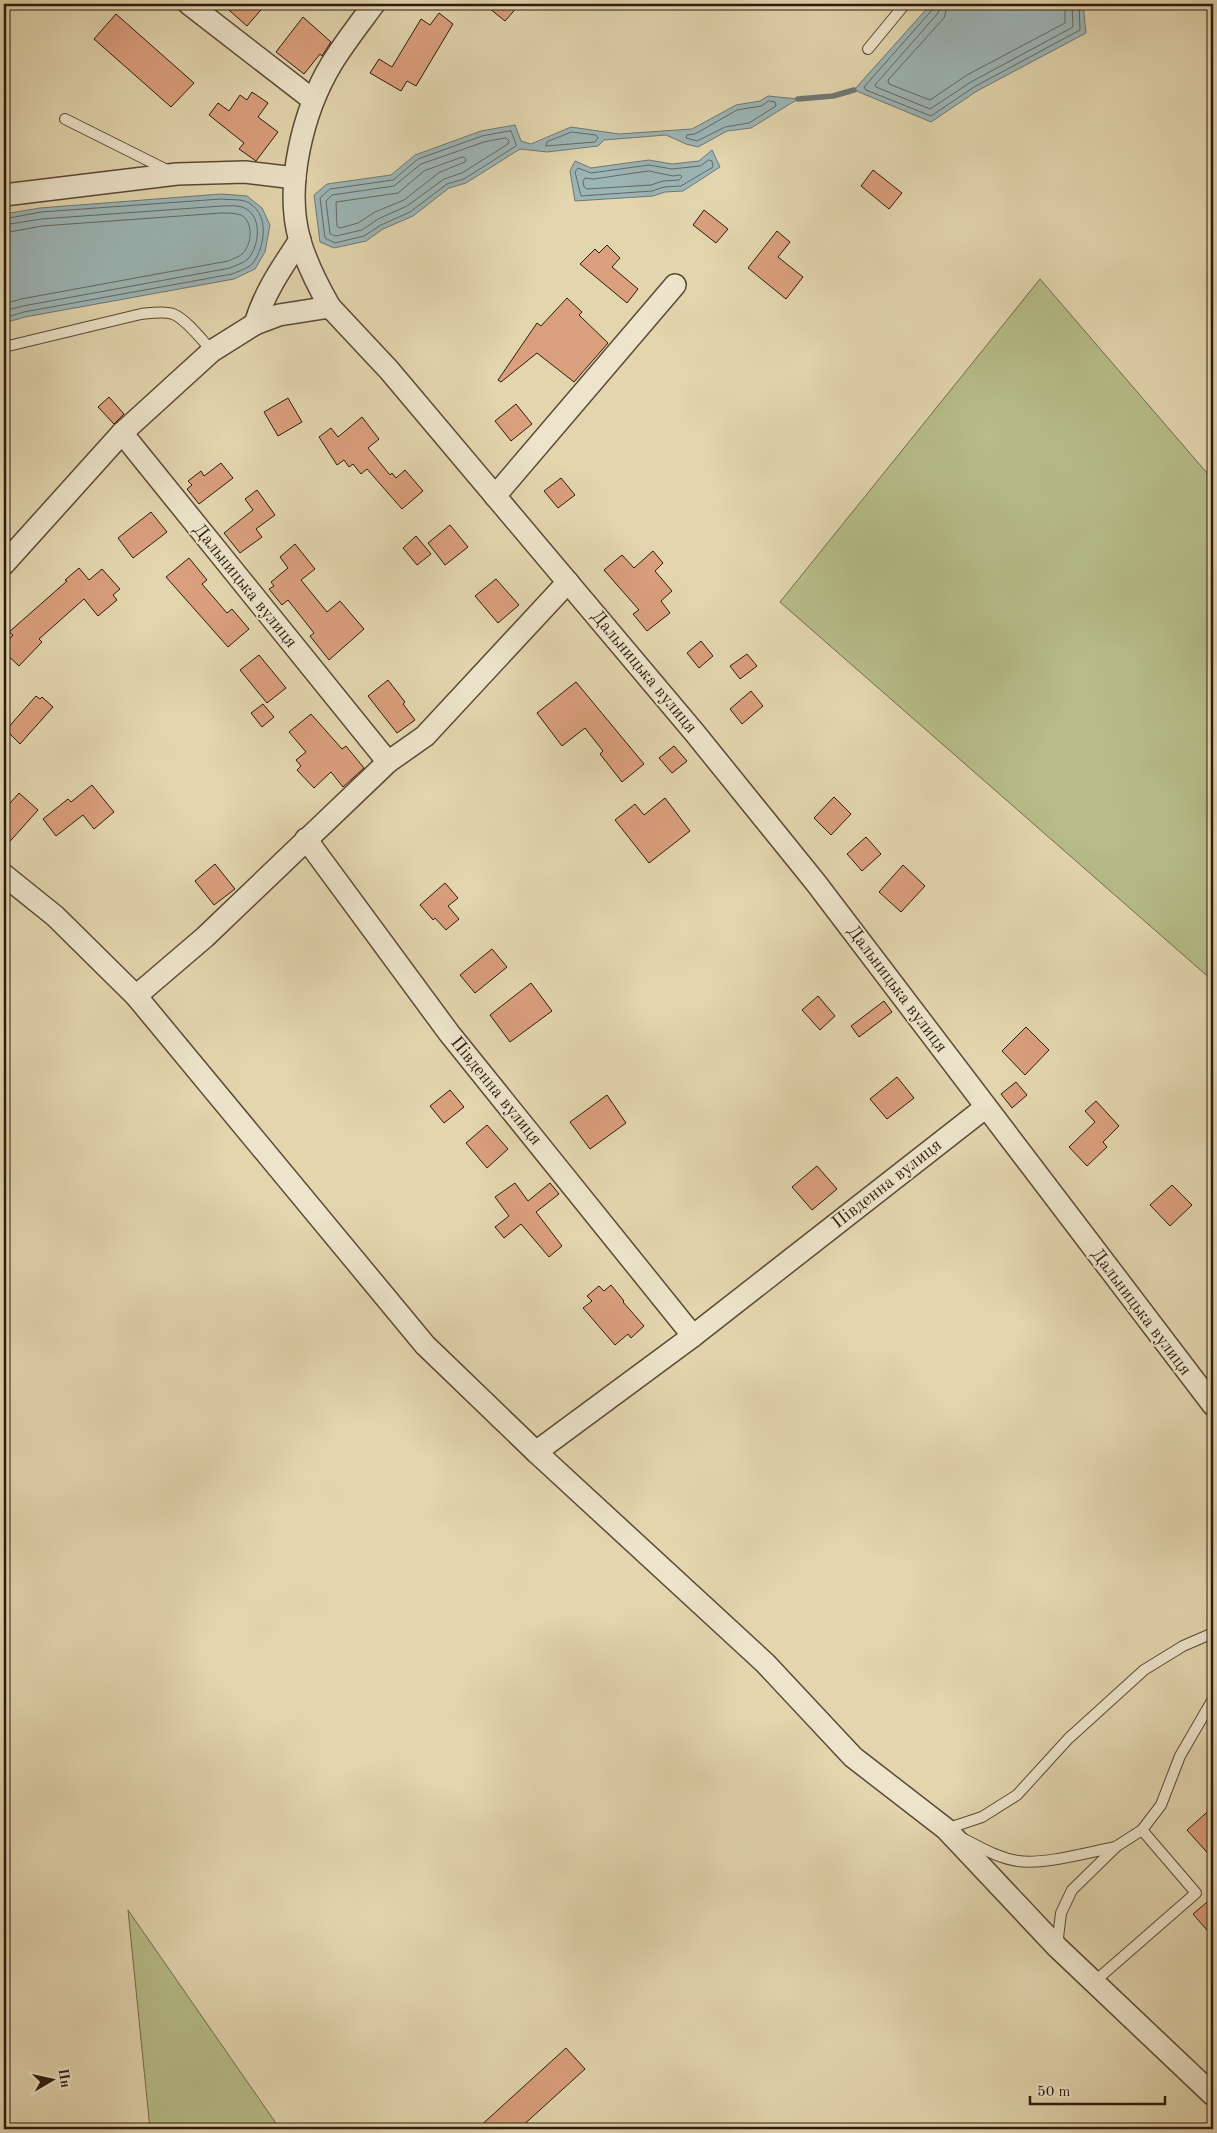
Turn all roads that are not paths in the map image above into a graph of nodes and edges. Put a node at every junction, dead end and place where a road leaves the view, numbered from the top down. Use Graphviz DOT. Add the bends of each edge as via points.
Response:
graph roads {
  1 [pos="189,4"];
  2 [pos="374,4"];
  3 [pos="905,4"];
  4 [pos="868,49"];
  5 [pos="313,100"];
  6 [pos="65,119"];
  7 [pos="177,174"];
  8 [pos="295,178"];
  9 [pos="4,195"];
  10 [pos="300,240"];
  11 [pos="675,286"];
  12 [pos="330,307"];
  13 [pos="255,324"];
  14 [pos="5,348"];
  15 [pos="212,351"];
  16 [pos="122,433"];
  17 [pos="495,496"];
  18 [pos="4,564"];
  19 [pos="568,582"];
  20 [pos="388,762"];
  21 [pos="306,840"];
  22 [pos="4,875"];
  23 [pos="136,996"];
  24 [pos="986,1107"];
  25 [pos="693,1336"];
  26 [pos="1213,1405"];
  27 [pos="536,1452"];
  28 [pos="1213,1633"];
  29 [pos="1213,1699"];
  30 [pos="946,1829"];
  31 [pos="1142,1830"];
  32 [pos="1118,1846"];
  33 [pos="1057,1947"];
  34 [pos="1094,1982"];
  35 [pos="1213,2095"];
  1 -- 5 [label="street"];
  2 -- 5 [label="street, Дальницька вулиця" via="332,63"];
  3 -- 4 [label="lane"];
  5 -- 8 [label="street, Дальницька вулиця"];
  6 -- 7 [label="lane"];
  7 -- 8 [label="street" via="245,172"];
  7 -- 9 [label="street"];
  8 -- 10 [label="street, Дальницька вулиця" via="295,210"];
  10 -- 12 [label="street, Дальницька вулиця" via="313,276"];
  10 -- 13 [label="street" via="270,287"];
  11 -- 17 [label="street"];
  12 -- 13 [label="street" via="279,315"];
  12 -- 17 [label="street, Дальницька вулиця" via="389,370"];
  13 -- 15 [label="street"];
  14 -- 15 [label="lane" via="159,312 174,314"];
  15 -- 16 [label="street"];
  16 -- 18 [label="street"];
  16 -- 20 [label="street, Дальницька вулиця"];
  17 -- 19 [label="street, Дальницька вулиця"];
  19 -- 20 [label="street" via="425,736"];
  19 -- 24 [label="street, Дальницька вулиця" via="816,883"];
  20 -- 21 [label="street"];
  21 -- 23 [label="street" via="205,937"];
  21 -- 25 [label="street, Південна вулиця" via="449,1033"];
  22 -- 23 [label="street" via="55,916"];
  23 -- 27 [label="street" via="425,1345"];
  24 -- 25 [label="street, Південна вулиця"];
  24 -- 26 [label="street, Дальницька вулиця"];
  25 -- 27 [label="street, Південна вулиця"];
  27 -- 30 [label="street" via="765,1663 852,1756"];
  28 -- 30 [label="lane" via="1183,1646 1144,1670 1068,1739 1012,1799 982,1817"];
  29 -- 31 [label="lane" via="1180,1756 1161,1805"];
  30 -- 32 [label="lane" via="992,1854 1019,1861 1047,1860"];
  30 -- 33 [label="street"];
  31 -- 32 [label="lane"];
  31 -- 34 [label="lane" via="1196,1893"];
  32 -- 33 [label="lane" via="1072,1890 1061,1913"];
  33 -- 34 [label="street"];
  34 -- 35 [label="street"];
}
